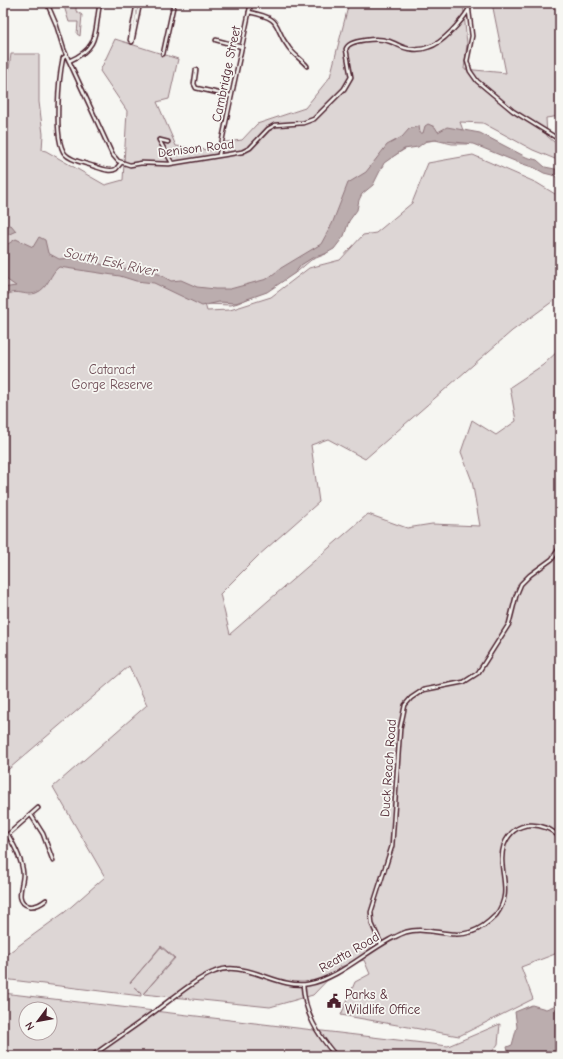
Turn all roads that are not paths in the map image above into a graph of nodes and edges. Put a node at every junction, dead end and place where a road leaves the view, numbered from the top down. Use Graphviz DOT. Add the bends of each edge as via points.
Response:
graph roads {
  1 [pos="47,3"];
  2 [pos="100,3"];
  3 [pos="137,3"];
  4 [pos="140,3"];
  5 [pos="174,3"];
  6 [pos="251,3"];
  7 [pos="468,3"];
  8 [pos="469,9"];
  9 [pos="249,12"];
  10 [pos="465,16"];
  11 [pos="470,22"];
  12 [pos="216,40"];
  13 [pos="242,47"];
  14 [pos="163,54"];
  15 [pos="66,56"];
  16 [pos="69,61"];
  17 [pos="307,66"];
  18 [pos="196,70"];
  19 [pos="231,96"];
  20 [pos="555,137"];
  21 [pos="168,142"];
  22 [pos="220,148"];
  23 [pos="219,155"];
  24 [pos="212,157"];
  25 [pos="120,163"];
  26 [pos="172,163"];
  27 [pos="560,547"];
  28 [pos="38,808"];
  29 [pos="31,815"];
  30 [pos="8,835"];
  31 [pos="560,838"];
  32 [pos="3,839"];
  33 [pos="52,861"];
  34 [pos="46,900"];
  35 [pos="381,944"];
  36 [pos="560,968"];
  37 [pos="560,979"];
  38 [pos="303,985"];
  39 [pos="92,1056"];
  40 [pos="336,1056"];
  1 -- 15 [label="street"];
  2 -- 16 [label="street" via="95,39 89,48"];
  3 -- 4 [label="street" via="130,40 132,42"];
  5 -- 14 [label="street"];
  6 -- 9 [label="street, Cambridge Street"];
  7 -- 8 [label="street"];
  8 -- 10 [label="street, Denison Road"];
  8 -- 11 [label="street"];
  9 -- 13 [label="street, Cambridge Street"];
  9 -- 17 [label="street" via="267,16 274,21 288,47"];
  10 -- 11 [label="street"];
  10 -- 23 [label="street, Denison Road" via="438,43 428,48 411,49 384,40 352,42 346,48 350,79 344,89 317,117 307,122 275,125 247,151"];
  11 -- 20 [label="street" via="472,41 467,61 473,76 520,117"];
  12 -- 13 [label="street"];
  13 -- 19 [label="street, Cambridge Street"];
  15 -- 16 [label="street"];
  15 -- 25 [label="street" via="63,58 60,73 58,116 62,149 70,157 108,171 114,171"];
  16 -- 25 [label="street" via="112,154"];
  18 -- 19 [label="street" via="196,88"];
  19 -- 22 [label="street, Cambridge Street"];
  21 -- 26 [label="street" via="159,140"];
  22 -- 23 [label="street, Cambridge Street"];
  22 -- 24 [label="street, Cambridge Street"];
  23 -- 24 [label="street, Denison Road"];
  24 -- 26 [label="street, Denison Road"];
  25 -- 26 [label="street, Denison Road"];
  27 -- 35 [label="street, Duck Reach Road" via="552,559 521,584 509,624 478,673 464,682 423,690 405,705 400,729 392,846 371,912 372,924"];
  28 -- 29 [label="street"];
  29 -- 30 [label="street"];
  29 -- 33 [label="street" via="43,834"];
  30 -- 32 [label="street"];
  30 -- 34 [label="street" via="22,867 21,900 32,906 40,905"];
  31 -- 35 [label="street, Reatta Road" via="548,827 537,824 521,827 510,836 503,854 506,882 504,900 494,917 478,930 460,933 414,930 399,934"];
  35 -- 38 [label="street, Reatta Road" via="330,977"];
  36 -- 37 [label="street"];
  38 -- 39 [label="street, Reatta Road" via="237,969 214,972 197,981"];
  38 -- 40 [label="street" via="308,1015 319,1036"];
}
